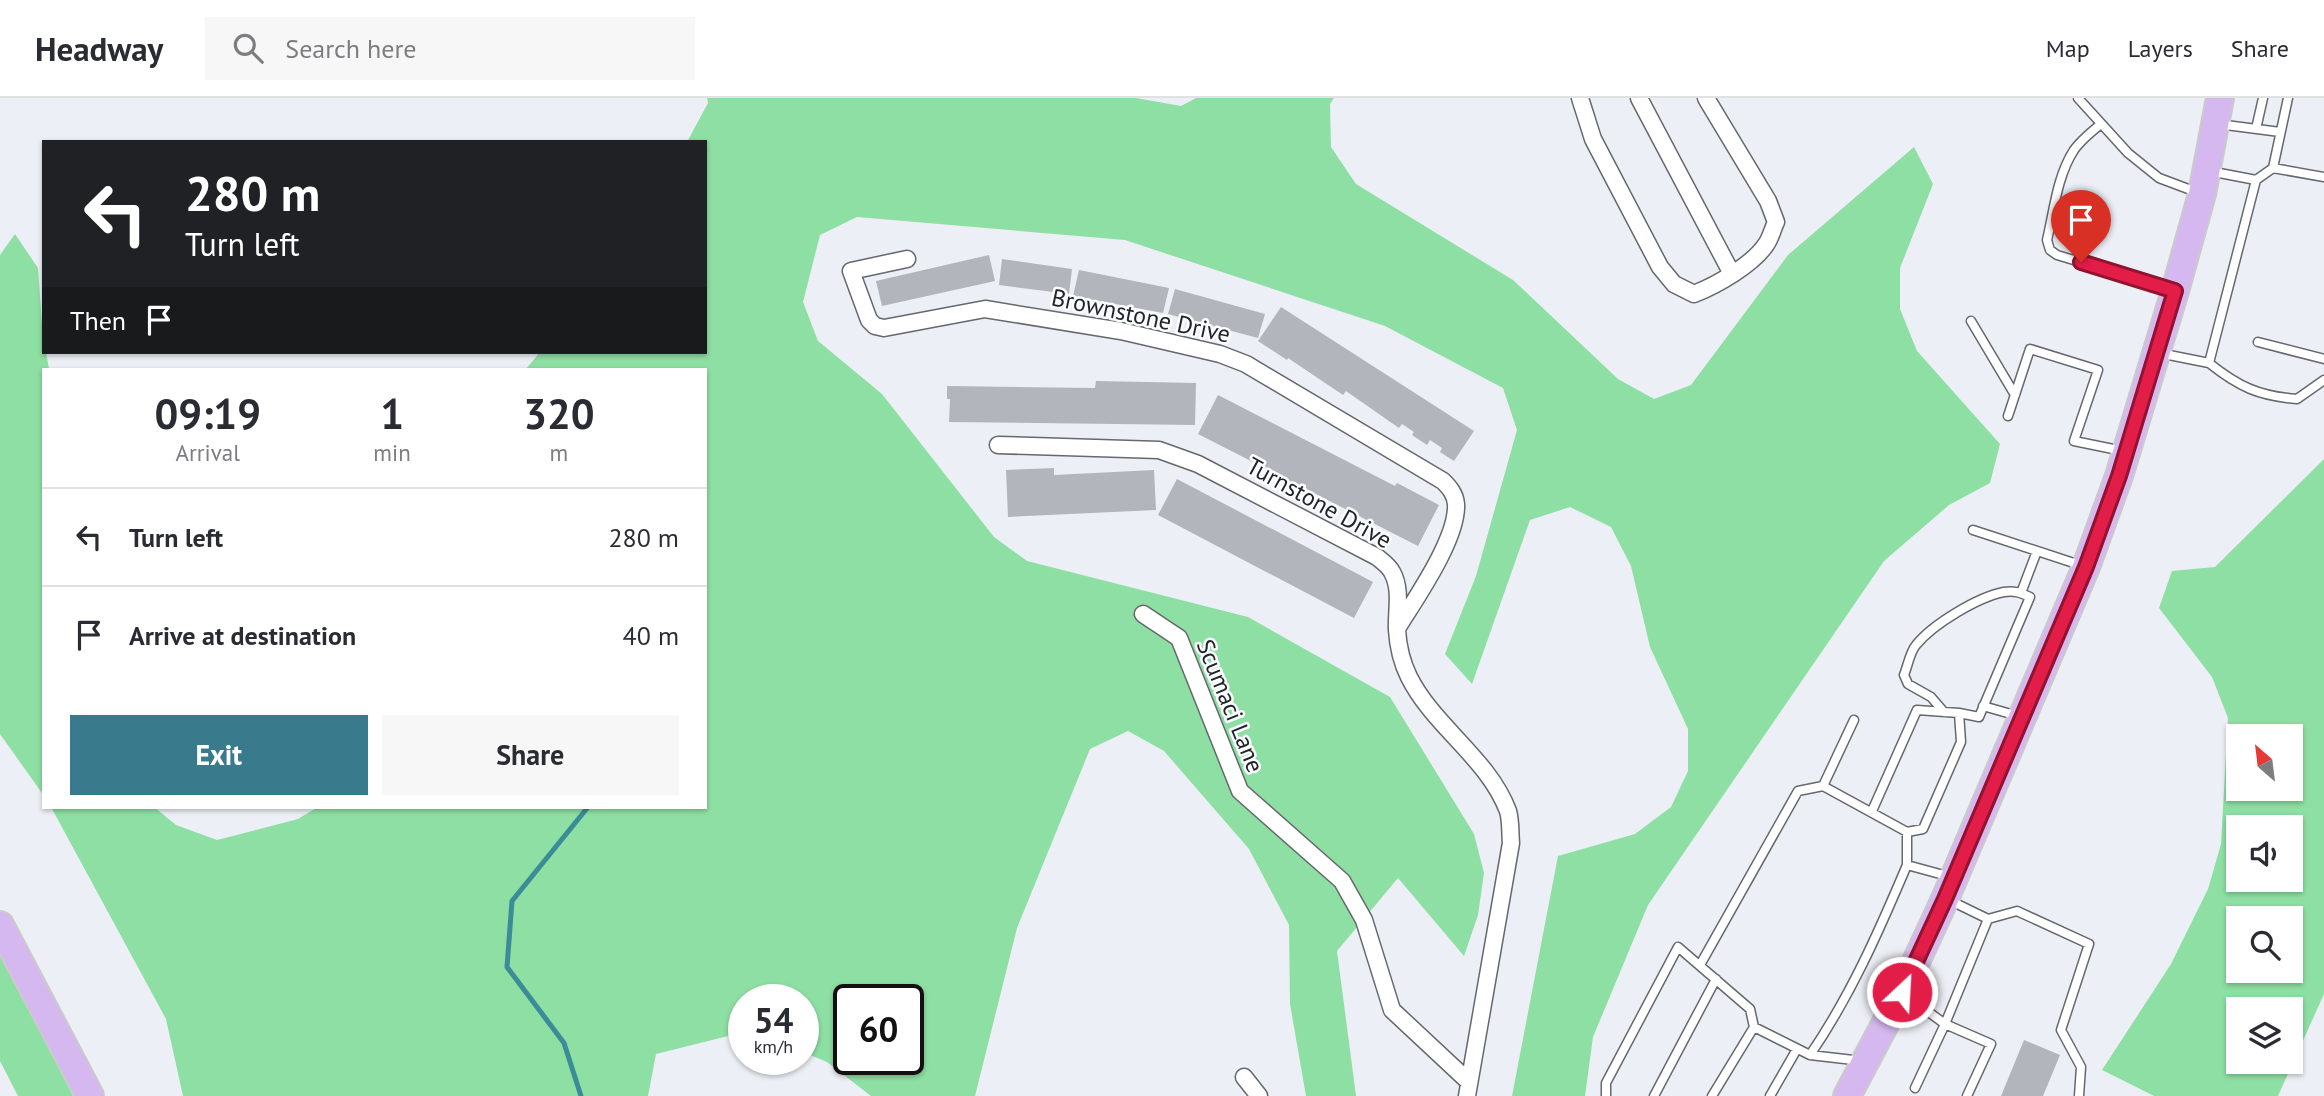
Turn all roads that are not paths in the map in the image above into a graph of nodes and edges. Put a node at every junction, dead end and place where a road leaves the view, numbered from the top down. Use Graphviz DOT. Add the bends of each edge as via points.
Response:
graph roads {
  1 [pos="1580,98"];
  2 [pos="1639,98"];
  3 [pos="1706,98"];
  4 [pos="2078,98"];
  5 [pos="2263,98"];
  6 [pos="2288,98"];
  7 [pos="2217,111"];
  8 [pos="2101,124"];
  9 [pos="2256,129"];
  10 [pos="2280,132"];
  11 [pos="2273,167"];
  12 [pos="2324,177"];
  13 [pos="2256,180"];
  14 [pos="2204,182"];
  15 [pos="906,259"];
  16 [pos="1732,274"];
  17 [pos="2175,291"];
  18 [pos="1971,321"];
  19 [pos="2258,342"];
  20 [pos="2156,353"];
  21 [pos="2324,359"];
  22 [pos="2209,363"];
  23 [pos="2324,380"];
  24 [pos="2014,395"];
  25 [pos="2008,416"];
  26 [pos="998,445"];
  27 [pos="2126,452"];
  28 [pos="1973,530"];
  29 [pos="2037,551"];
  30 [pos="2086,567"];
  31 [pos="2021,593"];
  32 [pos="1143,614"];
  33 [pos="1397,629"];
  34 [pos="1983,706"];
  35 [pos="1944,712"];
  36 [pos="1959,713"];
  37 [pos="2021,717"];
  38 [pos="1854,720"];
  39 [pos="1823,786"];
  40 [pos="1872,811"];
  41 [pos="1907,832"];
  42 [pos="1907,865"];
  43 [pos="1950,888"];
  44 [pos="1988,919"];
  45 [pos="0,925"];
  46 [pos="1700,965"];
  47 [pos="1716,979"];
  48 [pos="1902,992"];
  49 [pos="1945,1024"];
  50 [pos="1754,1027"];
  51 [pos="1797,1049"];
  52 [pos="1810,1055"];
  53 [pos="1865,1061"];
  54 [pos="1244,1077"];
  55 [pos="1467,1088"];
  56 [pos="1915,1088"];
  57 [pos="90,1096"];
  58 [pos="1259,1096"];
  59 [pos="1606,1096"];
  60 [pos="1654,1096"];
  61 [pos="1713,1096"];
  62 [pos="1770,1096"];
  63 [pos="1847,1096"];
  64 [pos="1967,1096"];
  65 [pos="2079,1096"];
  1 -- 16 [label="street" via="1593,139 1660,267 1674,284 1694,294"];
  2 -- 16 [label="street"];
  3 -- 16 [label="street" via="1776,222 1767,244"];
  4 -- 8 [label="lane"];
  5 -- 9 [label="lane"];
  6 -- 10 [label="lane"];
  7 -- 9 [label="lane"];
  7 -- 14 [label="main road"];
  8 -- 14 [label="lane" via="2159,178"];
  8 -- 17 [label="lane" via="2083,138 2062,174 2047,240 2050,250"];
  9 -- 10 [label="lane"];
  10 -- 11 [label="lane"];
  11 -- 12 [label="lane"];
  11 -- 13 [label="lane"];
  13 -- 14 [label="lane"];
  13 -- 22 [label="lane"];
  14 -- 17 [label="main road"];
  15 -- 33 [label="street, Brownstone Drive" via="852,271 875,326 985,309 1121,331 1220,354 1246,364 1443,481 1456,504 1453,524 1444,549"];
  17 -- 20 [label="main road"];
  18 -- 24 [label="lane"];
  19 -- 21 [label="lane"];
  20 -- 22 [label="lane"];
  20 -- 27 [label="main road"];
  22 -- 23 [label="lane" via="2231,381 2271,397 2297,399"];
  24 -- 25 [label="lane"];
  24 -- 27 [label="lane" via="2030,349 2098,370 2074,441"];
  26 -- 33 [label="street, Turnstone Drive" via="1159,450 1198,464 1392,569 1398,588"];
  27 -- 30 [label="main road"];
  28 -- 29 [label="lane"];
  29 -- 30 [label="lane"];
  29 -- 31 [label="lane"];
  30 -- 37 [label="main road"];
  31 -- 34 [label="lane" via="2030,597"];
  31 -- 35 [label="lane" via="2003,592 1973,604 1935,627 1915,646 1904,675 1908,684 1931,697"];
  32 -- 55 [label="street, Scumaci Lane" via="1179,638 1240,792 1342,881 1364,920 1392,1010"];
  33 -- 55 [label="street, Turnstone Drive" via="1409,678 1483,769 1509,814 1511,843"];
  34 -- 36 [label="lane" via="1979,717"];
  34 -- 37 [label="lane"];
  35 -- 36 [label="lane"];
  35 -- 40 [label="lane" via="1917,710"];
  36 -- 41 [label="lane" via="1961,742 1923,829"];
  37 -- 43 [label="main road"];
  38 -- 39 [label="lane"];
  39 -- 40 [label="lane"];
  39 -- 46 [label="lane" via="1798,791"];
  40 -- 41 [label="lane"];
  41 -- 42 [label="lane"];
  42 -- 43 [label="lane"];
  42 -- 52 [label="lane" via="1869,954"];
  43 -- 44 [label="lane"];
  43 -- 48 [label="main road"];
  44 -- 49 [label="lane"];
  44 -- 65 [label="lane" via="2017,911 2089,944 2061,1030 2081,1068"];
  45 -- 57 [label="main road"];
  46 -- 47 [label="lane"];
  46 -- 59 [label="lane" via="1678,947 1606,1083"];
  47 -- 50 [label="lane" via="1750,1009"];
  47 -- 60 [label="lane"];
  48 -- 49 [label="lane"];
  48 -- 53 [label="main road"];
  49 -- 56 [label="lane"];
  49 -- 64 [label="lane" via="1991,1044"];
  50 -- 51 [label="lane"];
  50 -- 61 [label="lane"];
  51 -- 52 [label="lane"];
  51 -- 62 [label="lane"];
  52 -- 53 [label="lane"];
  53 -- 63 [label="main road"];
  54 -- 58 [label="street"];
}
